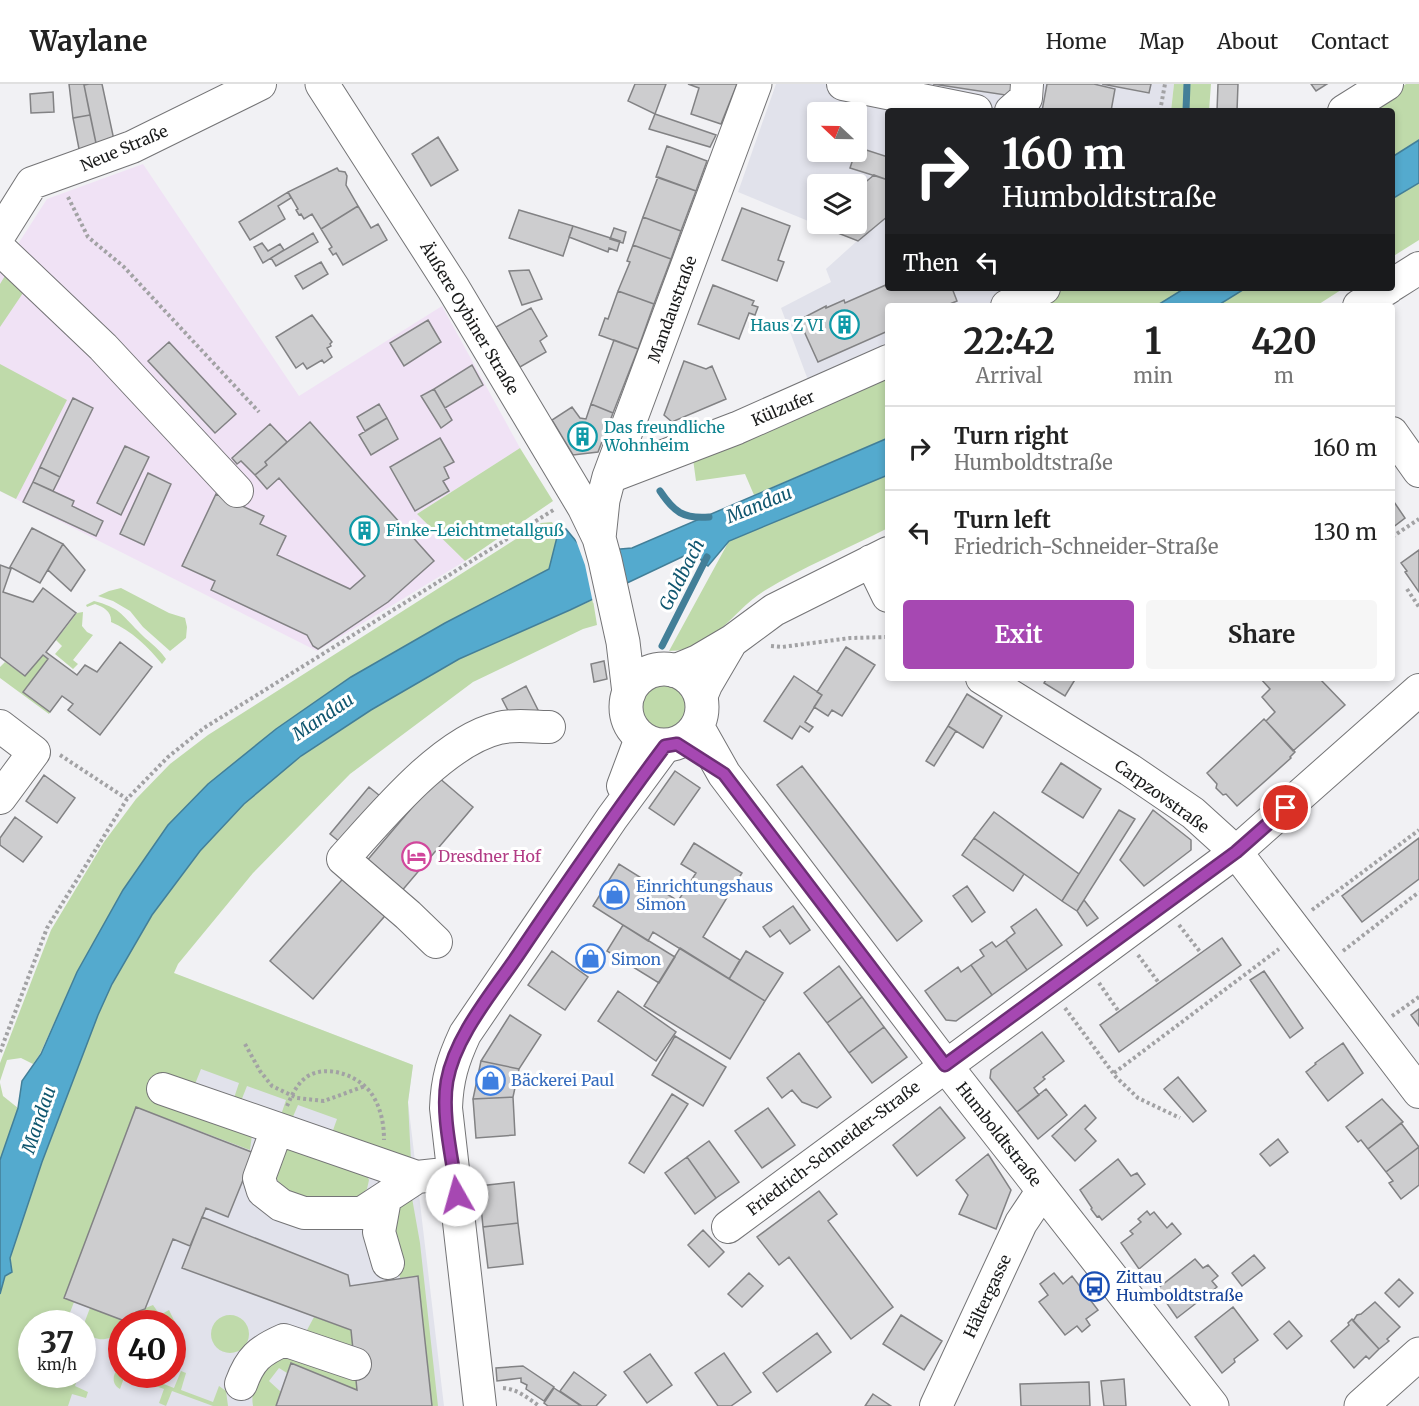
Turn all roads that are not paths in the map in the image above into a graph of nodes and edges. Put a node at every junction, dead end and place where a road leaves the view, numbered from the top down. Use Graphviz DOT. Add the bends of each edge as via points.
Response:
graph roads {
  1 [pos="260,84"];
  2 [pos="322,84"];
  3 [pos="755,84"];
  4 [pos="843,84"];
  5 [pos="1027,84"];
  6 [pos="1387,84"];
  7 [pos="961,108"];
  8 [pos="1014,108"];
  9 [pos="1349,108"];
  10 [pos="3,221"];
  11 [pos="0,249"];
  12 [pos="1419,268"];
  13 [pos="1395,283"];
  14 [pos="1038,291"];
  15 [pos="1383,291"];
  16 [pos="1013,303"];
  17 [pos="1364,303"];
  18 [pos="885,362"];
  19 [pos="1395,437"];
  20 [pos="1419,471"];
  21 [pos="237,491"];
  22 [pos="593,495"];
  23 [pos="880,557"];
  24 [pos="885,581"];
  25 [pos="623,642"];
  26 [pos="747,643"];
  27 [pos="666,670"];
  28 [pos="987,681"];
  29 [pos="1419,690"];
  30 [pos="629,693"];
  31 [pos="0,726"];
  32 [pos="549,727"];
  33 [pos="676,730"];
  34 [pos="3,788"];
  35 [pos="1236,852"];
  36 [pos="436,942"];
  37 [pos="945,1065"];
  38 [pos="163,1089"];
  39 [pos="1419,1092"];
  40 [pos="277,1129"];
  41 [pos="454,1173"];
  42 [pos="417,1178"];
  43 [pos="1044,1190"];
  44 [pos="385,1199"];
  45 [pos="728,1227"];
  46 [pos="388,1263"];
  47 [pos="1419,1354"];
  48 [pos="355,1364"];
  49 [pos="242,1384"];
  50 [pos="479,1398"];
  51 [pos="936,1406"];
  52 [pos="1212,1406"];
  53 [pos="1361,1406"];
  1 -- 10 [label="street, Neue Straße" via="132,147 32,183"];
  2 -- 22 [label="main road, Äußere Oybiner Straße"];
  3 -- 22 [label="main road, Mandaustraße"];
  4 -- 7 [label="street"];
  5 -- 8 [label="street" via="1026,98"];
  6 -- 9 [label="street"];
  11 -- 21 [label="street" via="103,347"];
  12 -- 13 [label="street"];
  14 -- 16 [label="street"];
  15 -- 17 [label="street"];
  18 -- 22 [label="street, Külzufer"];
  19 -- 20 [label="street"];
  22 -- 25 [label="main road, Mandaustraße"];
  23 -- 24 [label="street"];
  23 -- 26 [label="street" via="774,610"];
  25 -- 27 [label="main road"];
  25 -- 30 [label="main road, Mandaustraße"];
  26 -- 27 [label="street"];
  26 -- 33 [label="street" via="706,685"];
  27 -- 30 [label="main road" via="642,676"];
  27 -- 33 [label="main road" via="692,681"];
  28 -- 35 [label="street, Carpzovstraße" via="1193,813"];
  29 -- 35 [label="street, Friedrich-Schneider-Straße"];
  30 -- 33 [label="main road" via="627,714 634,731"];
  31 -- 34 [label="street" via="34,752"];
  32 -- 36 [label="street" via="501,727 476,735 447,754 399,797 343,859"];
  33 -- 37 [label="main road, Humboldtstraße" via="724,774"];
  33 -- 41 [label="street" via="465,1034 447,1082"];
  35 -- 37 [label="street, Friedrich-Schneider-Straße"];
  35 -- 39 [label="street, Carpzovstraße"];
  37 -- 43 [label="main road, Humboldtstraße"];
  37 -- 45 [label="street, Friedrich-Schneider-Straße"];
  38 -- 40 [label="street"];
  40 -- 42 [label="street"];
  40 -- 44 [label="street" via="259,1178 263,1191 281,1205 304,1213 362,1213"];
  41 -- 42 [label="street"];
  41 -- 50 [label="street"];
  42 -- 44 [label="street"];
  43 -- 51 [label="street, Hältergasse" via="1021,1223"];
  43 -- 52 [label="main road, Humboldtstraße"];
  44 -- 46 [label="street" via="379,1232"];
  47 -- 53 [label="main road"];
  48 -- 49 [label="street" via="284,1340 263,1349 247,1367"];
}
